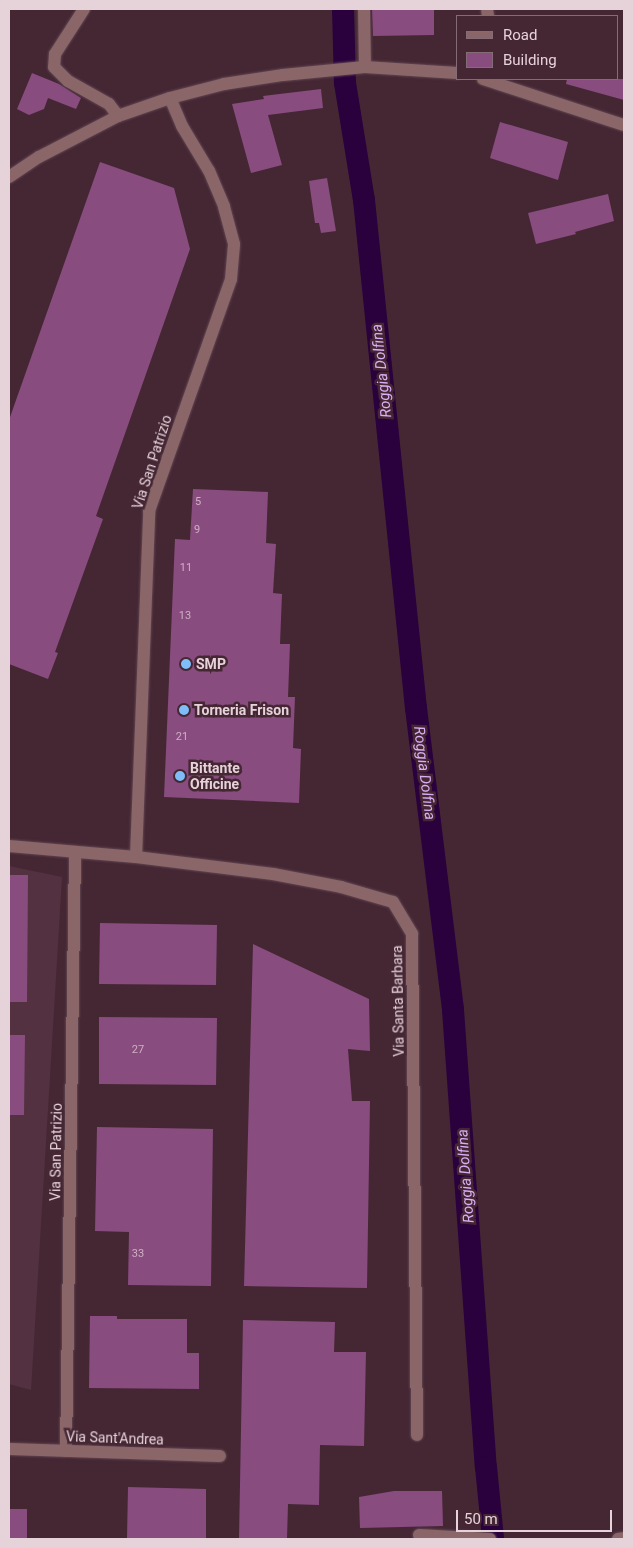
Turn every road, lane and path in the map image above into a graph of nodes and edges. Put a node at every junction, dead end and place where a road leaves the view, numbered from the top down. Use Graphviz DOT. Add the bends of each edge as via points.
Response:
graph roads {
  1 [pos="84,9"];
  2 [pos="364,9"];
  3 [pos="360,68"];
  4 [pos="456,73"];
  5 [pos="488,80"];
  6 [pos="516,85"];
  7 [pos="170,98"];
  8 [pos="118,116"];
  9 [pos="624,125"];
  10 [pos="9,177"];
  11 [pos="9,846"];
  12 [pos="75,853"];
  13 [pos="136,857"];
  14 [pos="417,1435"];
  15 [pos="9,1449"];
  16 [pos="66,1451"];
  17 [pos="220,1456"];
  18 [pos="419,1535"];
  19 [pos="624,1538"];
  20 [pos="490,1539"];
  21 [pos="618,1539"];
  1 -- 8 [label="street" via="55,54 54,67 68,81 109,104"];
  2 -- 3 [label="street"];
  3 -- 4 [label="street"];
  3 -- 7 [label="street" via="224,84"];
  5 -- 6 [label="street"];
  6 -- 9 [label="street"];
  7 -- 8 [label="street"];
  7 -- 13 [label="street, Via San Patrizio" via="224,206 234,244 231,279 149,511"];
  8 -- 10 [label="street" via="38,157"];
  11 -- 12 [label="street, Via Santa Barbara"];
  12 -- 13 [label="street, Via Santa Barbara"];
  12 -- 16 [label="street, Via San Patrizio"];
  13 -- 14 [label="street, Via Santa Barbara" via="274,874 341,887 393,902 412,934"];
  15 -- 16 [label="street, Via Sant'Andrea"];
  16 -- 17 [label="street, Via Sant'Andrea"];
  18 -- 20 [label="street"];
  19 -- 21 [label="street"];
}
